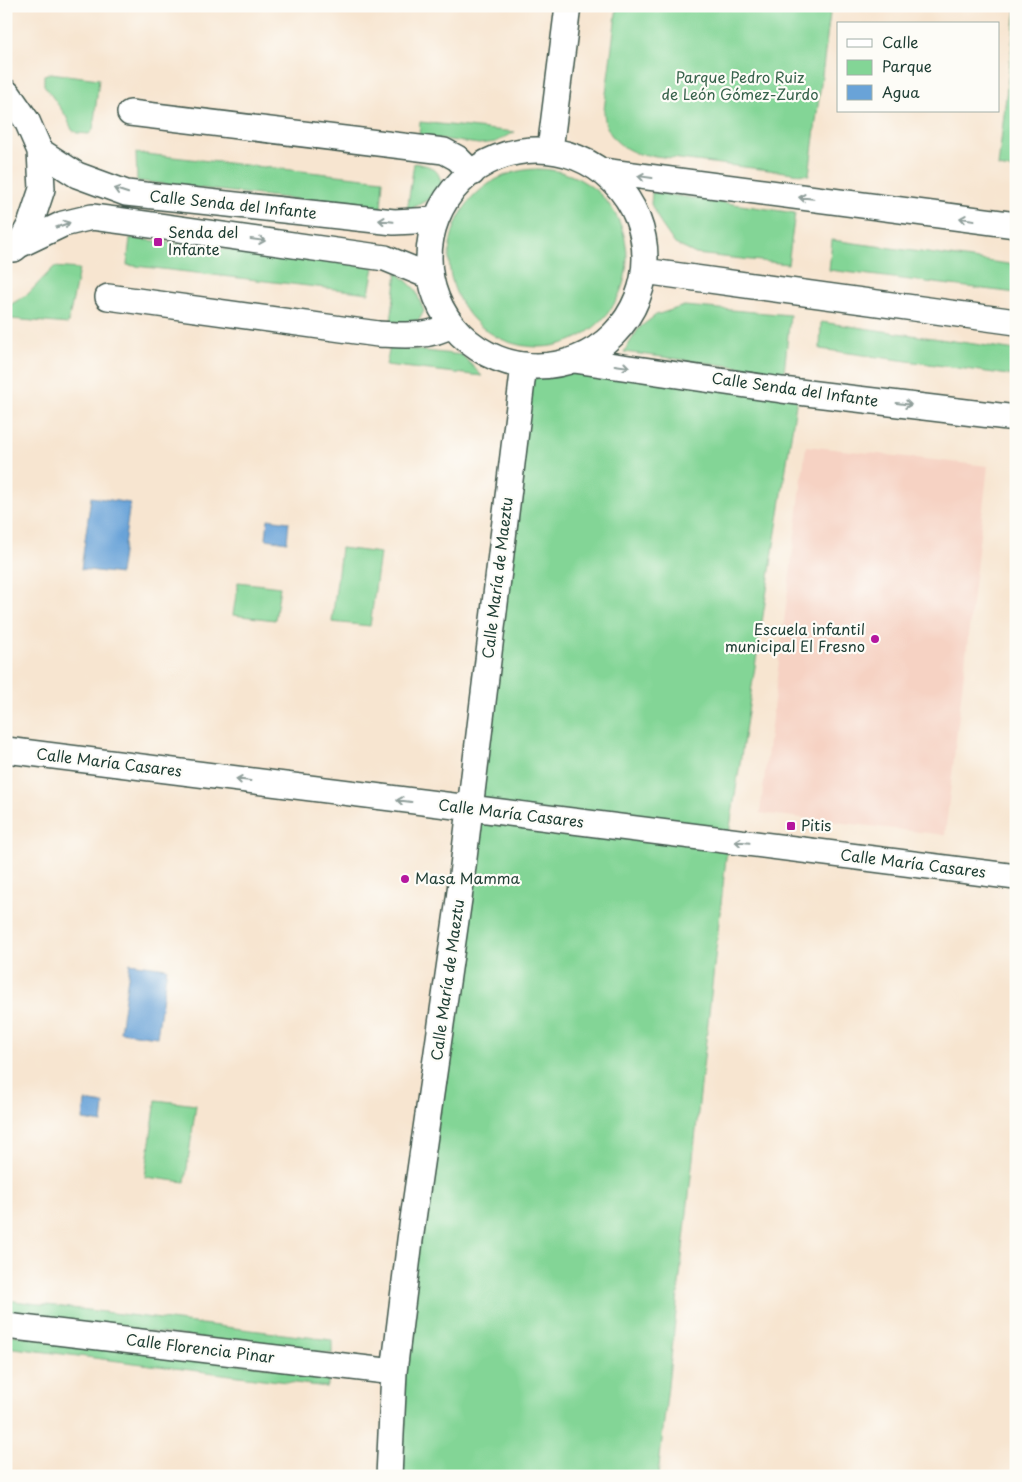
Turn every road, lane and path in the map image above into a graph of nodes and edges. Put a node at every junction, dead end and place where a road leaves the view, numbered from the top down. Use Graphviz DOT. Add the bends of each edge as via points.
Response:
graph roads {
  1 [pos="568,6"];
  2 [pos="6,92"];
  3 [pos="130,113"];
  4 [pos="550,150"];
  5 [pos="40,151"];
  6 [pos="602,171"];
  7 [pos="472,174"];
  8 [pos="435,220"];
  9 [pos="1016,225"];
  10 [pos="12,250"];
  11 [pos="644,271"];
  12 [pos="429,276"];
  13 [pos="108,297"];
  14 [pos="1016,322"];
  15 [pos="451,325"];
  16 [pos="574,360"];
  17 [pos="524,365"];
  18 [pos="1016,418"];
  19 [pos="6,750"];
  20 [pos="470,809"];
  21 [pos="1016,877"];
  22 [pos="6,1326"];
  23 [pos="394,1372"];
  24 [pos="389,1476"];
  1 -- 4 [label="street"];
  2 -- 5 [label="street" via="27,121"];
  3 -- 7 [label="street" via="444,152 457,158"];
  4 -- 6 [label="street" via="577,157"];
  4 -- 7 [label="street" via="522,150 494,158"];
  8 -- 5 [label="street, Calle Senda del Infante, one-way" via="394,222 126,193 77,175"];
  5 -- 10 [label="street" via="42,189 30,225"];
  9 -- 6 [label="street, one-way"];
  6 -- 11 [label="street" via="622,190 636,215 644,242"];
  7 -- 8 [label="street" via="449,194"];
  8 -- 12 [label="street" via="428,248"];
  10 -- 12 [label="street, Calle Senda del Infante, one-way" via="63,224 92,218 385,258"];
  11 -- 14 [label="street"];
  11 -- 16 [label="street" via="637,299 622,325 600,346"];
  12 -- 15 [label="street" via="437,302"];
  13 -- 15 [label="street" via="378,334 412,336 439,331"];
  15 -- 17 [label="street" via="471,345 496,358"];
  16 -- 17 [label="street" via="549,366"];
  16 -- 18 [label="street, Calle Senda del Infante, one-way" via="782,390"];
  17 -- 20 [label="street, Calle María de Maeztu"];
  20 -- 19 [label="street, Calle María Casares, one-way"];
  21 -- 20 [label="street, Calle María Casares, one-way"];
  20 -- 23 [label="street, Calle María de Maeztu"];
  22 -- 23 [label="street, Calle Florencia Pinar"];
  23 -- 24 [label="street, Calle María de Maeztu"];
}
